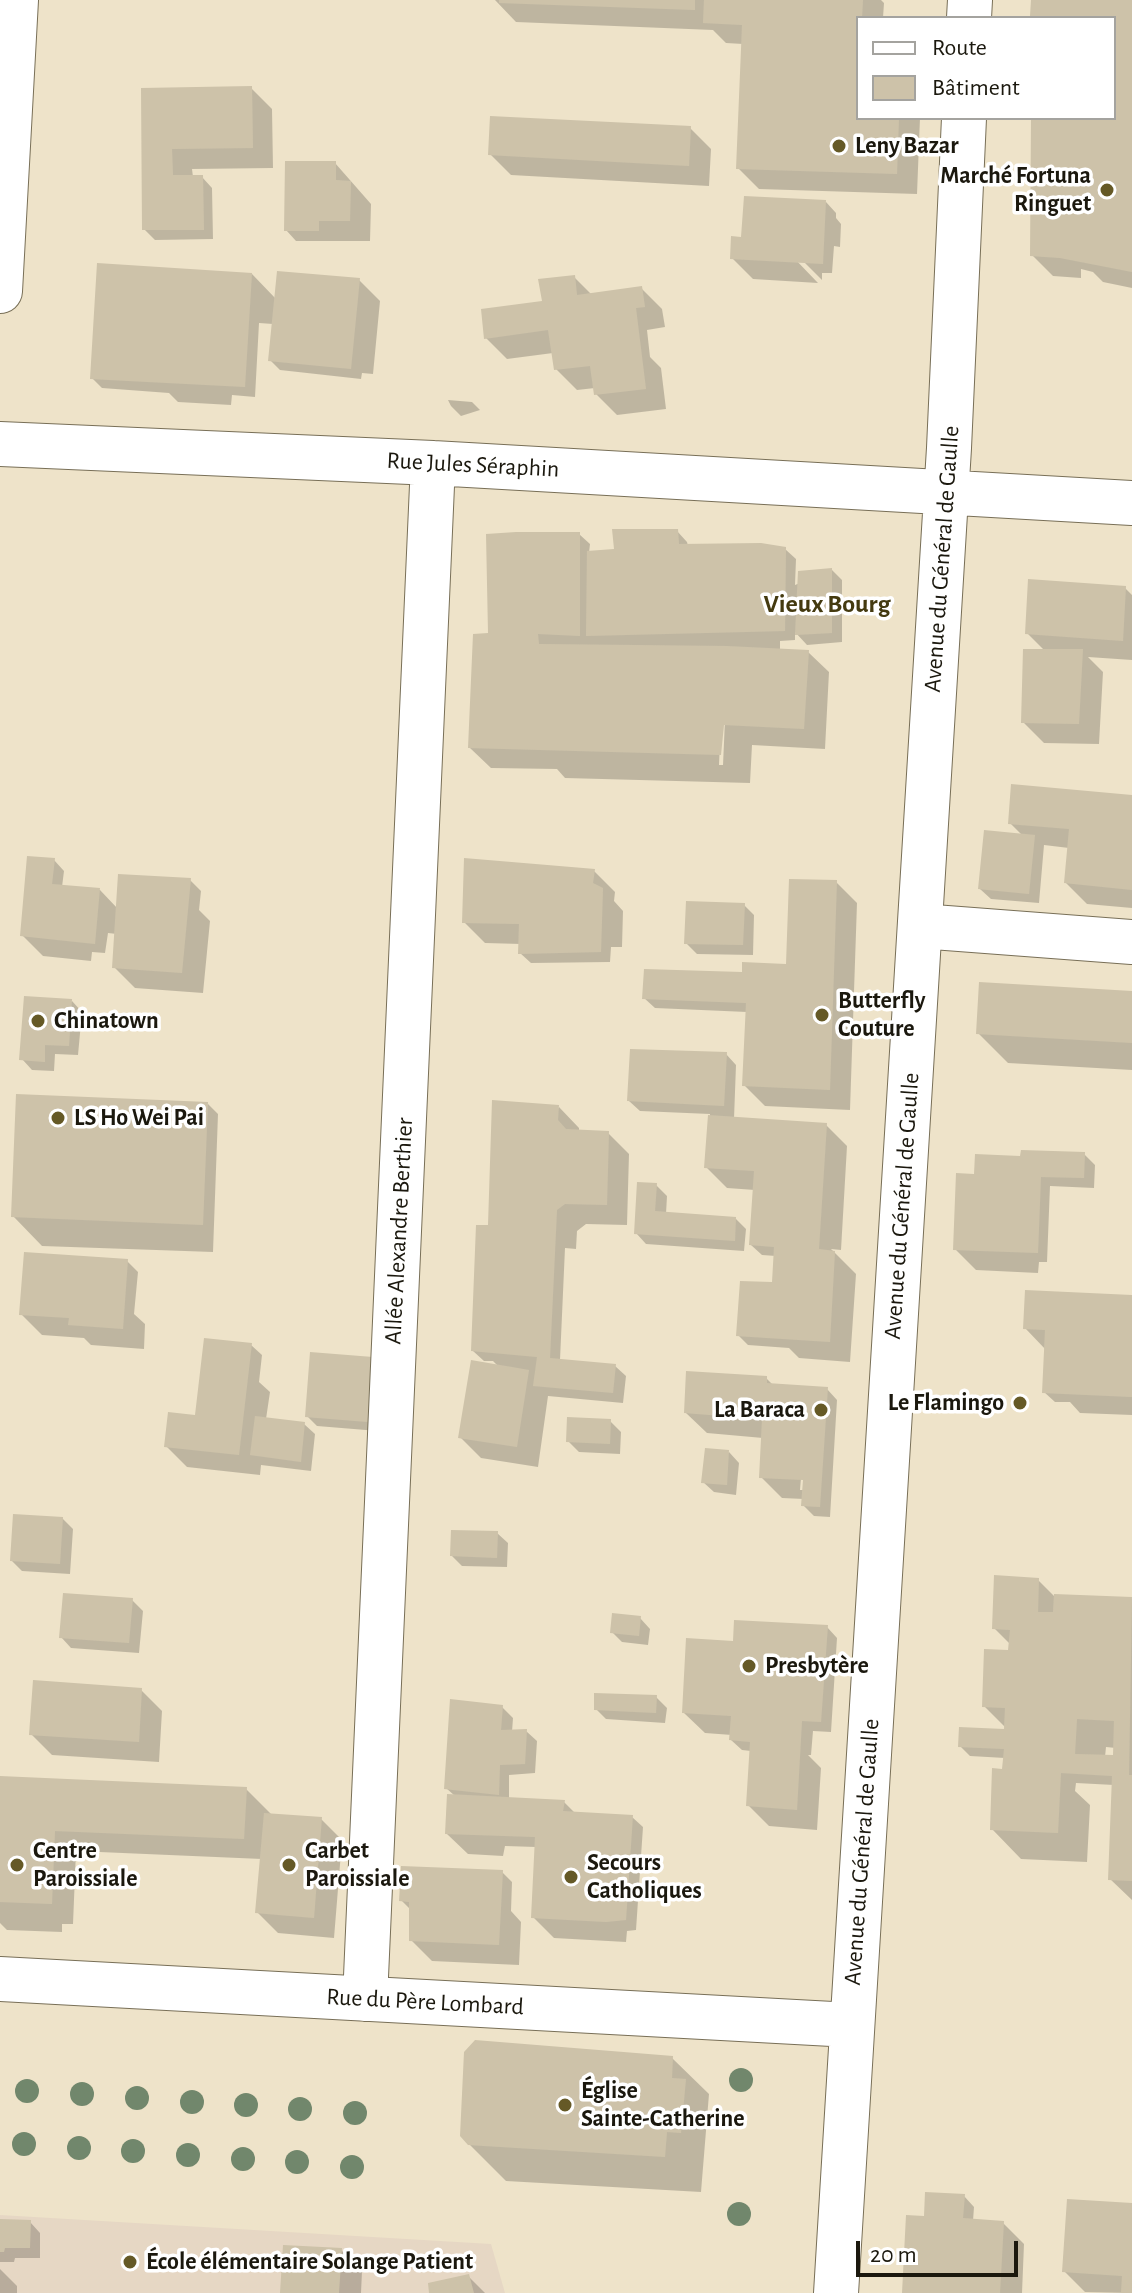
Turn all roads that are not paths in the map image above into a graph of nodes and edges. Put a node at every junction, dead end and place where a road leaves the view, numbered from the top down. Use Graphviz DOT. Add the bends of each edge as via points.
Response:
graph roads {
  1 [pos="16,0"];
  2 [pos="6,66"];
  3 [pos="964,120"];
  4 [pos="0,291"];
  5 [pos="0,444"];
  6 [pos="433,463"];
  7 [pos="945,494"];
  8 [pos="1132,503"];
  9 [pos="920,926"];
  10 [pos="1132,942"];
  11 [pos="0,1979"];
  12 [pos="365,1999"];
  13 [pos="851,2025"];
  14 [pos="836,2293"];
  1 -- 2 [label="street"];
  2 -- 4 [label="street"];
  3 -- 7 [label="street, Avenue du Général de Gaulle"];
  5 -- 6 [label="street, Rue Jules Séraphin"];
  6 -- 7 [label="street, Rue Jules Séraphin"];
  6 -- 12 [label="street, Allée Alexandre Berthier"];
  7 -- 8 [label="street, Rue Jules Séraphin"];
  7 -- 9 [label="street, Avenue du Général de Gaulle"];
  9 -- 10 [label="street"];
  9 -- 13 [label="street, Avenue du Général de Gaulle"];
  11 -- 12 [label="street, Rue du Père Lombard"];
  12 -- 13 [label="street, Rue du Père Lombard"];
  13 -- 14 [label="street, Avenue du Général de Gaulle"];
}
